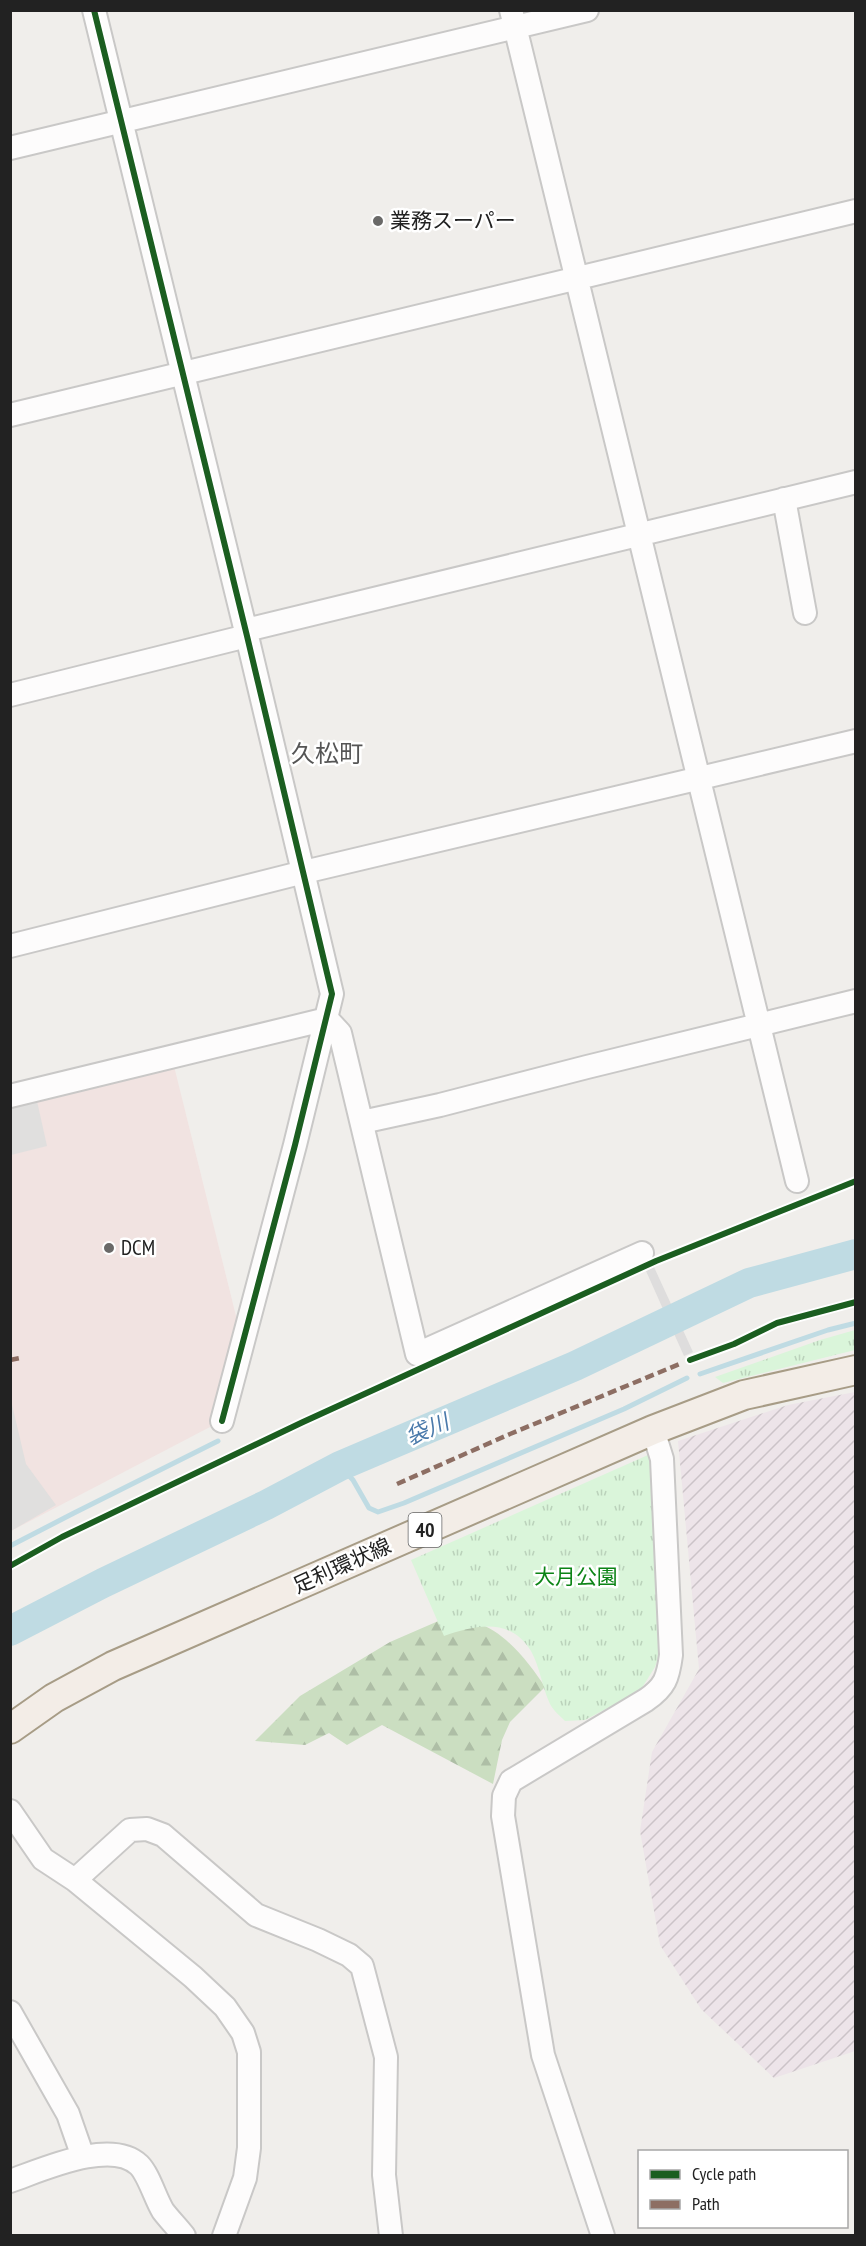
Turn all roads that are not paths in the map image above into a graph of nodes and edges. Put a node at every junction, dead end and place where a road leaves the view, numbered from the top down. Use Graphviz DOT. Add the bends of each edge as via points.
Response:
graph roads {
  1 [pos="94,10"];
  2 [pos="588,10"];
  3 [pos="513,19"];
  4 [pos="121,122"];
  5 [pos="10,148"];
  6 [pos="855,211"];
  7 [pos="576,278"];
  8 [pos="183,374"];
  9 [pos="10,415"];
  10 [pos="855,482"];
  11 [pos="784,499"];
  12 [pos="638,534"];
  13 [pos="805,613"];
  14 [pos="246,633"];
  15 [pos="10,695"];
  16 [pos="855,741"];
  17 [pos="699,778"];
  18 [pos="304,872"];
  19 [pos="10,946"];
  20 [pos="855,1001"];
  21 [pos="327,1019"];
  22 [pos="759,1025"];
  23 [pos="10,1096"];
  24 [pos="362,1122"];
  25 [pos="797,1181"];
  26 [pos="642,1253"];
  27 [pos="855,1370"];
  28 [pos="222,1420"];
  29 [pos="653,1430"];
  30 [pos="10,1729"];
  31 [pos="10,1811"];
  32 [pos="75,1880"];
  33 [pos="10,2012"];
  34 [pos="83,2157"];
  35 [pos="10,2181"];
  36 [pos="184,2235"];
  37 [pos="224,2235"];
  38 [pos="392,2235"];
  39 [pos="603,2235"];
  1 -- 4 [label="street"];
  2 -- 3 [label="street"];
  3 -- 4 [label="street"];
  3 -- 7 [label="street"];
  4 -- 5 [label="street"];
  4 -- 8 [label="street"];
  6 -- 7 [label="street"];
  7 -- 8 [label="street"];
  7 -- 12 [label="street"];
  8 -- 9 [label="street"];
  8 -- 14 [label="street"];
  10 -- 11 [label="street"];
  11 -- 12 [label="street"];
  11 -- 13 [label="street"];
  12 -- 14 [label="street"];
  12 -- 17 [label="street"];
  14 -- 15 [label="street"];
  14 -- 18 [label="street"];
  16 -- 17 [label="street"];
  17 -- 18 [label="street"];
  17 -- 22 [label="street"];
  18 -- 19 [label="street"];
  18 -- 21 [label="street" via="330,979 332,994"];
  20 -- 22 [label="street"];
  21 -- 23 [label="street"];
  21 -- 24 [label="street" via="340,1033"];
  21 -- 28 [label="street"];
  22 -- 24 [label="street"];
  22 -- 25 [label="street"];
  24 -- 26 [label="street" via="417,1354"];
  27 -- 29 [label="main road, 足利環状線 / 40" via="744,1395"];
  29 -- 30 [label="main road, 足利環状線 / 40" via="113,1666 54,1698"];
  29 -- 39 [label="street" via="662,1460 669,1675 658,1692 646,1700 511,1780 504,1796 503,1816 543,2055"];
  31 -- 32 [label="street" via="43,1859"];
  32 -- 37 [label="street" via="193,1977 225,2007 243,2034 249,2052 249,2148 245,2178"];
  32 -- 38 [label="street" via="130,1830 147,1829 163,1835 256,1915 318,1940 362,1966 386,2057 384,2175"];
  33 -- 34 [label="street" via="68,2114"];
  34 -- 35 [label="street"];
  34 -- 36 [label="street" via="104,2154 128,2158 140,2166 163,2211"];
}
